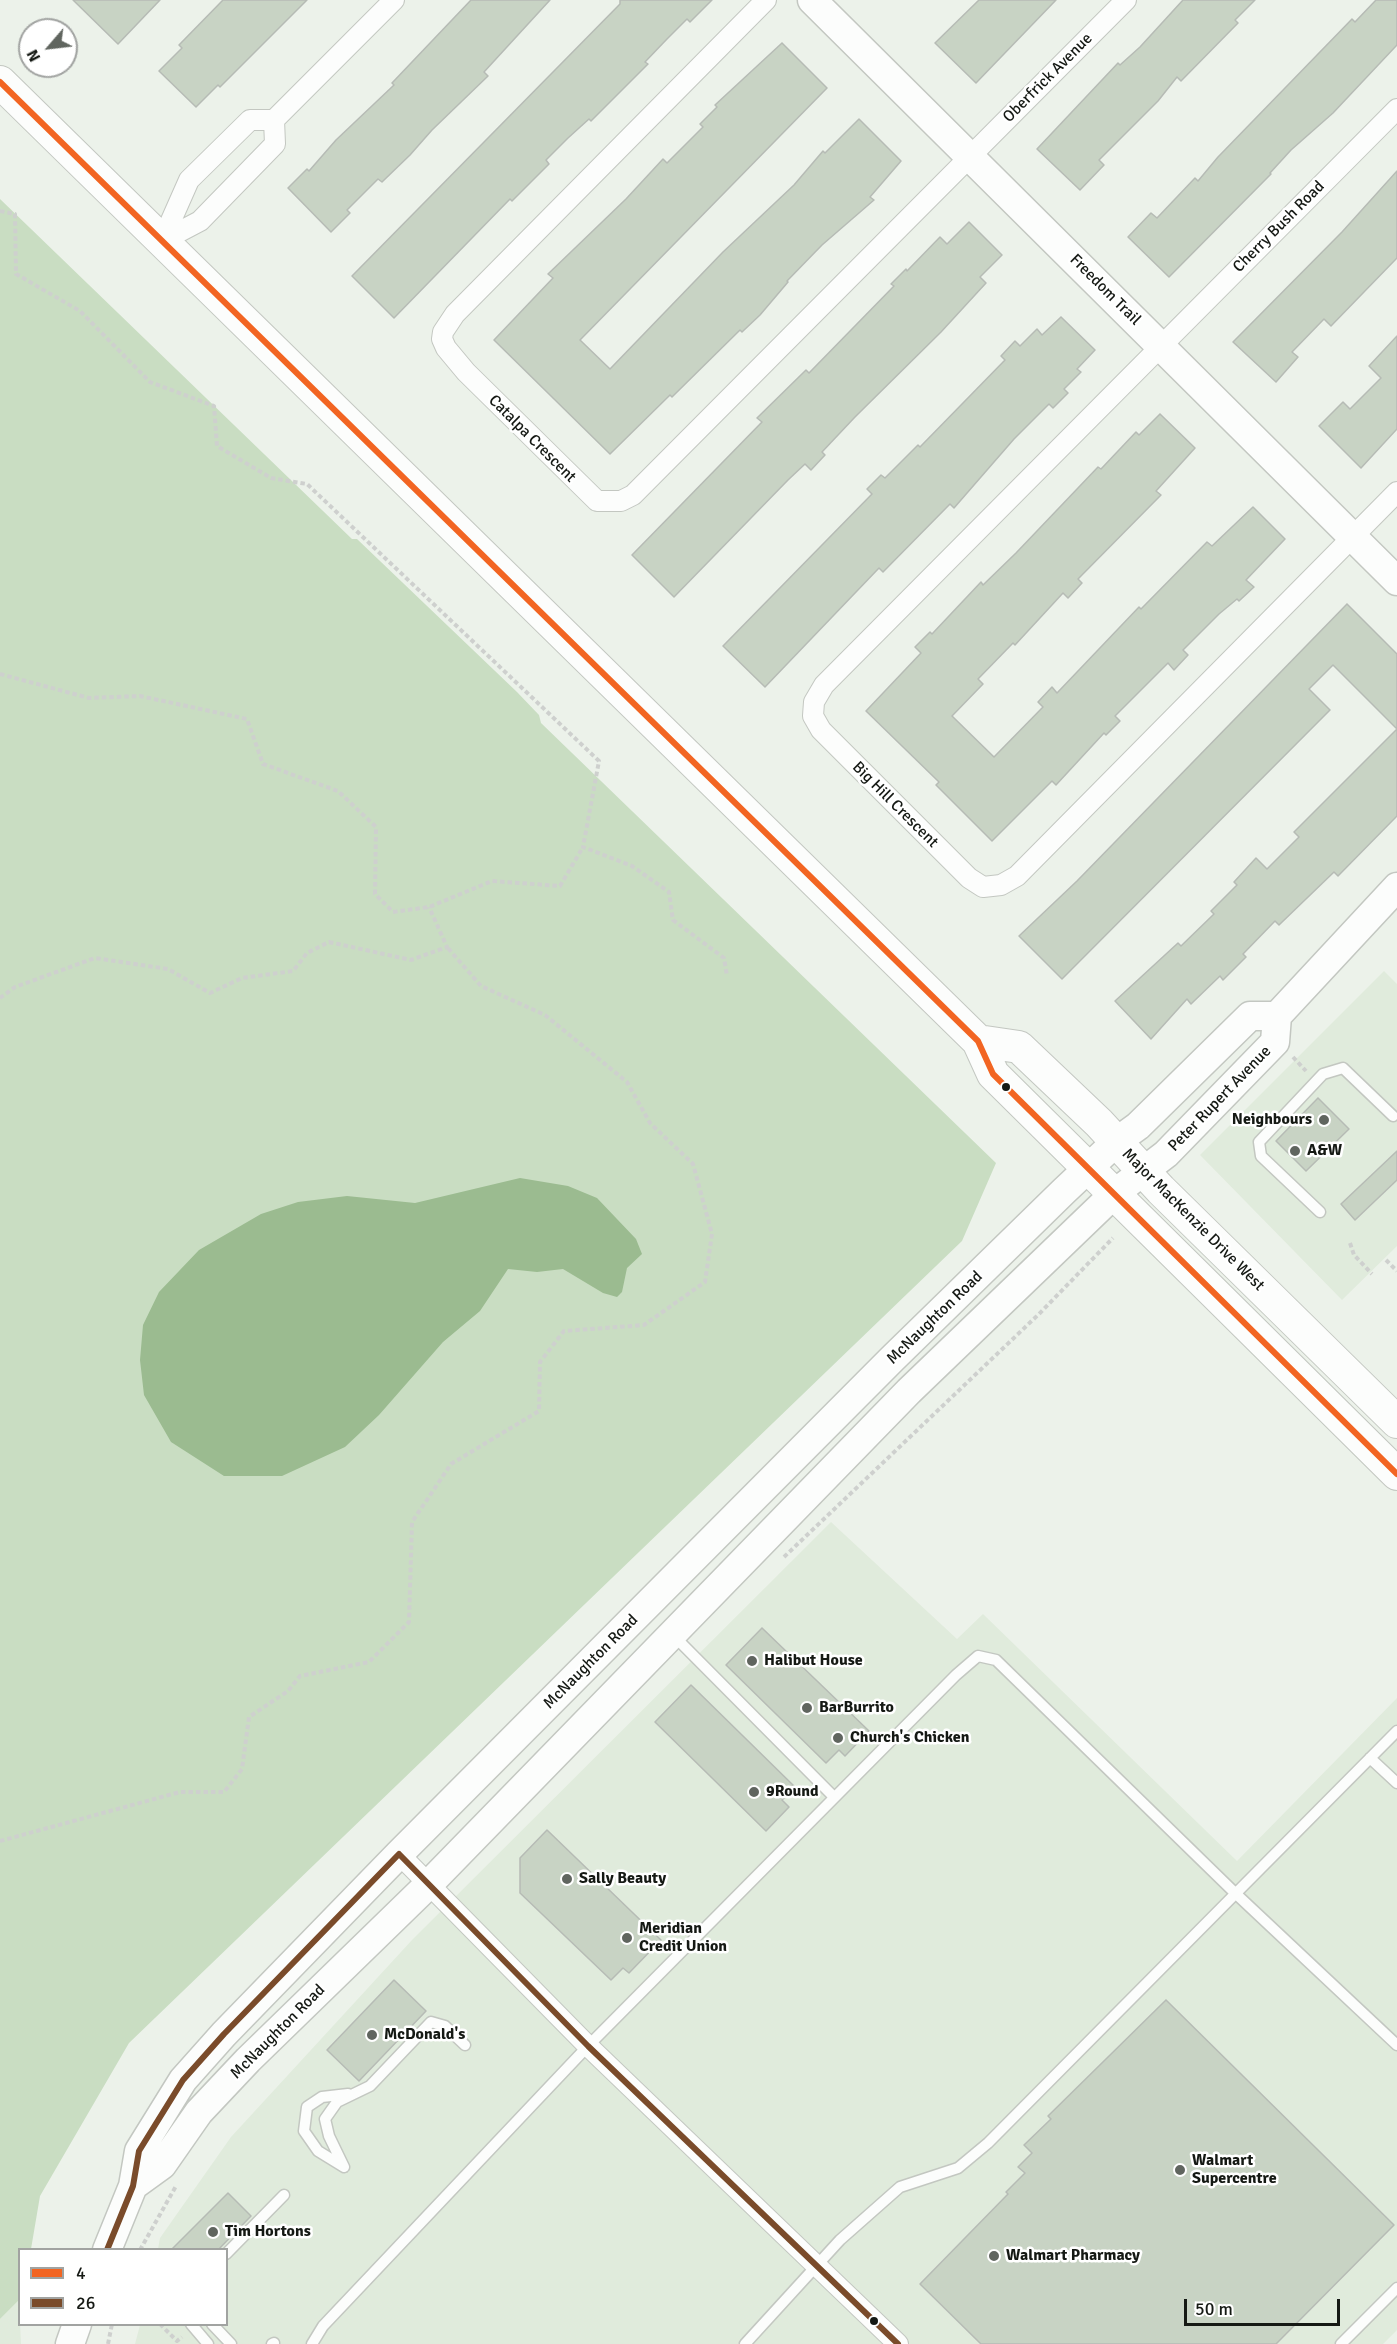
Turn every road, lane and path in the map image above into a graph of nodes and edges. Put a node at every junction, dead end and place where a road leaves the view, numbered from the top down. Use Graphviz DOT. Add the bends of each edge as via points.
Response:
graph roads {
  1 [pos="394,0"];
  2 [pos="766,0"];
  3 [pos="812,0"];
  4 [pos="1126,0"];
  5 [pos="0,82"];
  6 [pos="1397,109"];
  7 [pos="274,120"];
  8 [pos="971,156"];
  9 [pos="0,210"];
  10 [pos="162,241"];
  11 [pos="1161,346"];
  12 [pos="1397,492"];
  13 [pos="1353,537"];
  14 [pos="1397,581"];
  15 [pos="0,674"];
  16 [pos="584,847"];
  17 [pos="1397,887"];
  18 [pos="429,907"];
  19 [pos="447,947"];
  20 [pos="727,976"];
  21 [pos="0,998"];
  22 [pos="1277,1016"];
  23 [pos="978,1041"];
  24 [pos="1393,1116"];
  25 [pos="1116,1142"];
  26 [pos="1090,1168"];
  27 [pos="1143,1171"];
  28 [pos="1115,1193"];
  29 [pos="1320,1212"];
  30 [pos="1113,1238"];
  31 [pos="1350,1243"];
  32 [pos="1386,1260"];
  33 [pos="1397,1271"];
  34 [pos="1372,1274"];
  35 [pos="1397,1422"];
  36 [pos="1397,1474"];
  37 [pos="783,1558"];
  38 [pos="672,1634"];
  39 [pos="1397,1731"];
  40 [pos="1370,1758"];
  41 [pos="1397,1783"];
  42 [pos="834,1797"];
  43 [pos="0,1841"];
  44 [pos="399,1854"];
  45 [pos="428,1885"];
  46 [pos="1234,1892"];
  47 [pos="1397,2045"];
  48 [pos="465,2046"];
  49 [pos="588,2046"];
  50 [pos="351,2094"];
  51 [pos="179,2182"];
  52 [pos="134,2186"];
  53 [pos="284,2195"];
  54 [pos="108,2248"];
  55 [pos="141,2248"];
  56 [pos="228,2252"];
  57 [pos="818,2267"];
  58 [pos="1397,2288"];
  59 [pos="77,2326"];
  60 [pos="112,2326"];
  61 [pos="161,2326"];
  62 [pos="192,2326"];
  63 [pos="213,2326"];
  64 [pos="70,2344"];
  65 [pos="108,2344"];
  66 [pos="189,2344"];
  67 [pos="208,2344"];
  68 [pos="231,2344"];
  69 [pos="312,2344"];
  70 [pos="745,2344"];
  71 [pos="898,2344"];
  72 [pos="1341,2344"];
  1 -- 7 [label="street"];
  2 -- 8 [label="street, Catalpa Crescent" via="455,314 443,332 446,348 466,372 597,501 621,501 633,495"];
  3 -- 8 [label="street, Freedom Trail"];
  4 -- 8 [label="street, Oberfrick Avenue"];
  5 -- 10 [label="main road"];
  6 -- 11 [label="street, Cherry Bush Road"];
  7 -- 10 [label="street" via="275,144 200,220"];
  7 -- 10 [label="street" via="250,120 189,180"];
  8 -- 11 [label="street, Freedom Trail"];
  9 -- 16 [label="path" via="15,214 16,274 80,312 150,382 214,406 217,446 270,478 307,484 599,761"];
  10 -- 23 [label="main road"];
  11 -- 13 [label="street, Freedom Trail"];
  11 -- 13 [label="street, Big Hill Crescent" via="824,685 814,702 813,716 821,730 961,870 983,887 1001,885 1017,876"];
  12 -- 13 [label="street"];
  13 -- 14 [label="street, Freedom Trail"];
  15 -- 18 [label="path" via="88,699 140,696 247,719 263,764 338,791 376,827 375,894 393,912"];
  16 -- 18 [label="path" via="560,886 492,881"];
  16 -- 20 [label="path" via="632,866 669,892 673,920 724,958"];
  17 -- 22 [label="street"];
  18 -- 19 [label="path"];
  19 -- 21 [label="path" via="411,960 329,942 306,953 292,971 242,978 210,993 168,969 94,958 15,987"];
  19 -- 43 [label="path" via="481,986 545,1015 627,1082 650,1123 693,1164 712,1234 705,1282 644,1325 564,1331 540,1362 539,1411 451,1464 412,1522 410,1622 369,1662 300,1676 288,1692 249,1717 242,1769 224,1792 180,1792"];
  22 -- 25 [label="street" via="1250,1016 1138,1126"];
  22 -- 27 [label="street, Peter Rupert Avenue" via="1275,1042 1166,1154"];
  23 -- 25 [label="main road, Major MacKenzie Drive West" via="1019,1047"];
  23 -- 26 [label="main road" via="993,1074"];
  24 -- 29 [label="lane" via="1343,1068 1323,1074 1259,1142 1261,1156"];
  25 -- 26 [label="street, McNaughton Road"];
  25 -- 27 [label="main road, Major MacKenzie Drive West"];
  26 -- 28 [label="main road"];
  26 -- 44 [label="street, McNaughton Road" via="892,1359"];
  27 -- 28 [label="street, Peter Rupert Avenue"];
  27 -- 35 [label="main road, Major MacKenzie Drive West"];
  28 -- 36 [label="main road"];
  28 -- 38 [label="street, McNaughton Road" via="909,1391"];
  30 -- 37 [label="path" via="1039,1314"];
  31 -- 34 [label="path" via="1354,1255"];
  32 -- 33 [label="path"];
  38 -- 42 [label="lane"];
  38 -- 45 [label="street, McNaughton Road"];
  39 -- 40 [label="lane"];
  40 -- 41 [label="lane"];
  40 -- 46 [label="lane"];
  42 -- 46 [label="lane" via="963,1667 978,1656 996,1660"];
  42 -- 49 [label="lane"];
  44 -- 45 [label="street"];
  44 -- 52 [label="street, McNaughton Road" via="183,2080 139,2151"];
  45 -- 49 [label="street"];
  45 -- 52 [label="street, McNaughton Road" via="248,2060 199,2112 162,2165"];
  46 -- 47 [label="lane"];
  46 -- 57 [label="lane" via="988,2143 958,2168 900,2187 840,2240"];
  48 -- 50 [label="lane" via="445,2026 431,2022 370,2086"];
  49 -- 57 [label="street"];
  49 -- 69 [label="lane" via="323,2326"];
  50 -- 50 [label="lane" via="337,2102 325,2119 344,2167 318,2151 304,2131 307,2107 322,2097"];
  51 -- 55 [label="path"];
  52 -- 54 [label="street, McNaughton Road"];
  53 -- 56 [label="lane"];
  57 -- 70 [label="lane"];
  57 -- 71 [label="street"];
  58 -- 72 [label="lane"];
  59 -- 64 [label="street"];
  60 -- 65 [label="path"];
  61 -- 66 [label="path" via="177,2341 182,2337"];
  62 -- 67 [label="lane"];
  63 -- 68 [label="lane"];
}
